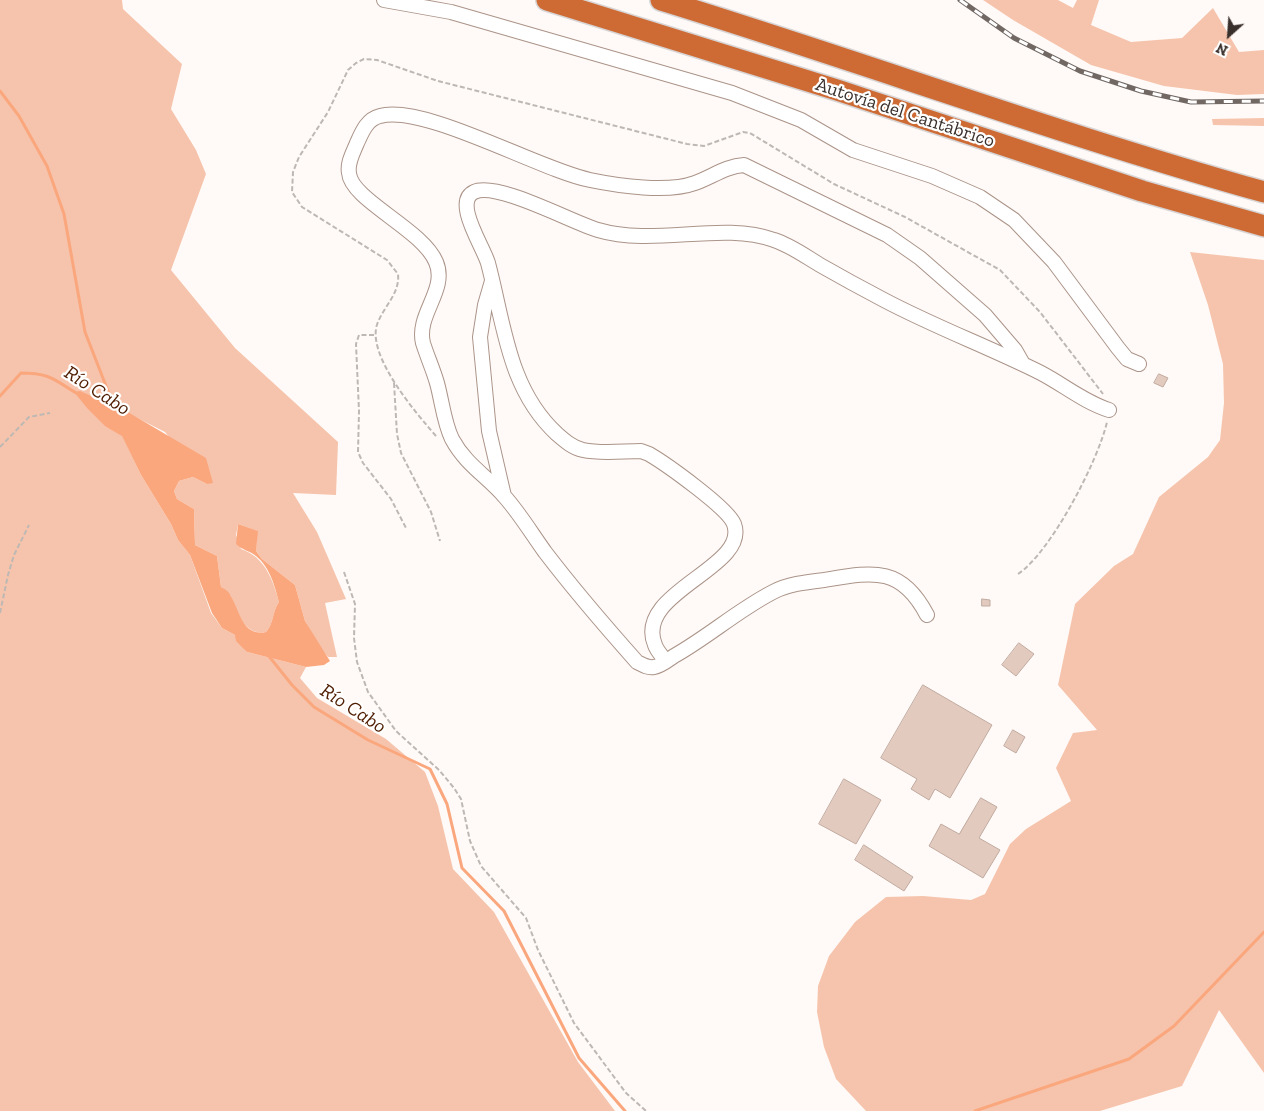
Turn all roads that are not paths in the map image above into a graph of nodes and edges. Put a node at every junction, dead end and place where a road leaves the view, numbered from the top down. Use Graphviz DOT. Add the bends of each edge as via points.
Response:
graph roads {
  1 [pos="384,0"];
  2 [pos="547,0"];
  3 [pos="661,0"];
  4 [pos="1124,152"];
  5 [pos="1264,185"];
  6 [pos="1264,192"];
  7 [pos="1264,226"];
  8 [pos="492,280"];
  9 [pos="1024,364"];
  10 [pos="1139,364"];
  11 [pos="1109,410"];
  12 [pos="504,496"];
  13 [pos="928,614"];
  14 [pos="666,661"];
  1 -- 10 [label="lane" via="451,12 732,93 801,120 853,150 932,176 980,197 1014,220 1054,262 1127,359"];
  2 -- 7 [label="highway, Autovía del Cantábrico" via="828,87 1142,191"];
  3 -- 4 [label="highway, Autovía del Cantábrico"];
  4 -- 5 [label="highway"];
  4 -- 6 [label="highway, Autovía del Cantábrico"];
  8 -- 9 [label="lane" via="487,259 466,210 470,196 483,190 526,201 615,235 738,233 778,241 907,312"];
  8 -- 12 [label="lane" via="480,338 489,432"];
  8 -- 14 [label="lane" via="512,364 522,389 550,427 566,442 584,450 641,451 649,454 717,504 735,525 733,541 719,560 656,614 652,624 655,646"];
  9 -- 11 [label="lane" via="1094,405"];
  9 -- 12 [label="lane" via="985,315 920,258 887,235 744,165 733,166 680,187 589,180 432,122 397,115 379,116 370,121 362,132 348,174 360,193 419,239 437,263 439,276 422,332 423,343 451,437 478,473"];
  12 -- 14 [label="lane" via="576,592 637,662 645,667 656,667"];
  13 -- 14 [label="lane" via="917,596 898,580 864,573 817,581 775,591"];
}
